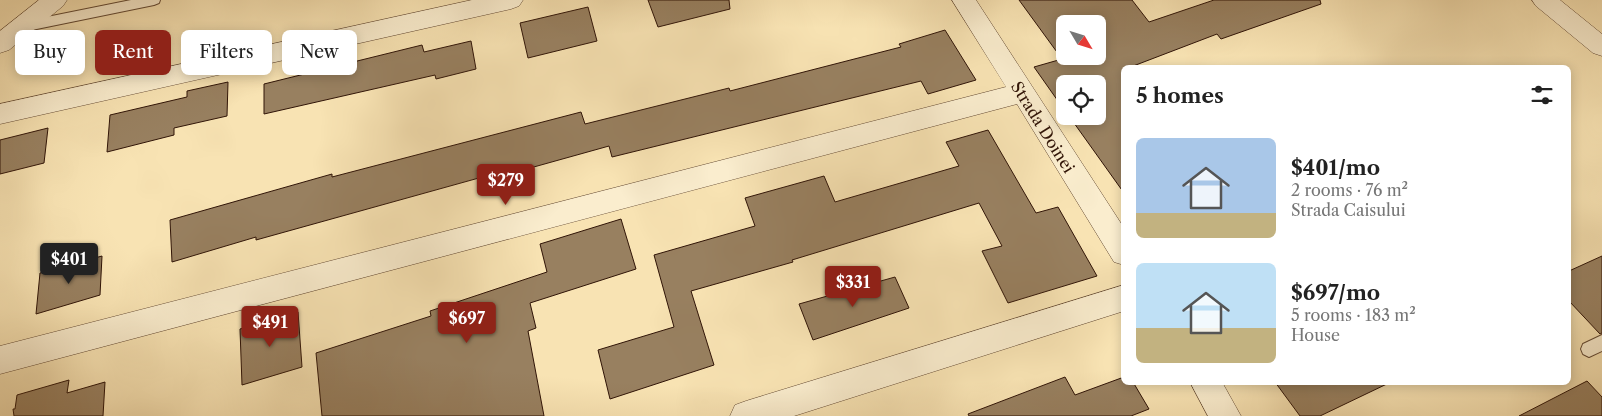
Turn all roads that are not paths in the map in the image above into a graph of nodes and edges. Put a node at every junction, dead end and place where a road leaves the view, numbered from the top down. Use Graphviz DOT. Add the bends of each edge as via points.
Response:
graph roads {
  1 [pos="55,0"];
  2 [pos="154,0"];
  3 [pos="510,0"];
  4 [pos="964,0"];
  5 [pos="1544,0"];
  6 [pos="20,28"];
  7 [pos="0,44"];
  8 [pos="1602,47"];
  9 [pos="1022,94"];
  10 [pos="0,114"];
  11 [pos="1121,248"];
  12 [pos="1121,299"];
  13 [pos="0,360"];
  14 [pos="1206,385"];
  15 [pos="746,416"];
  16 [pos="1225,416"];
  1 -- 6 [label="street"];
  2 -- 6 [label="lane"];
  3 -- 10 [label="street"];
  4 -- 9 [label="street, Strada Doinei"];
  5 -- 8 [label="street"];
  6 -- 7 [label="street"];
  9 -- 11 [label="street, Strada Doinei"];
  9 -- 13 [label="street"];
  12 -- 15 [label="street"];
  14 -- 16 [label="street"];
}
